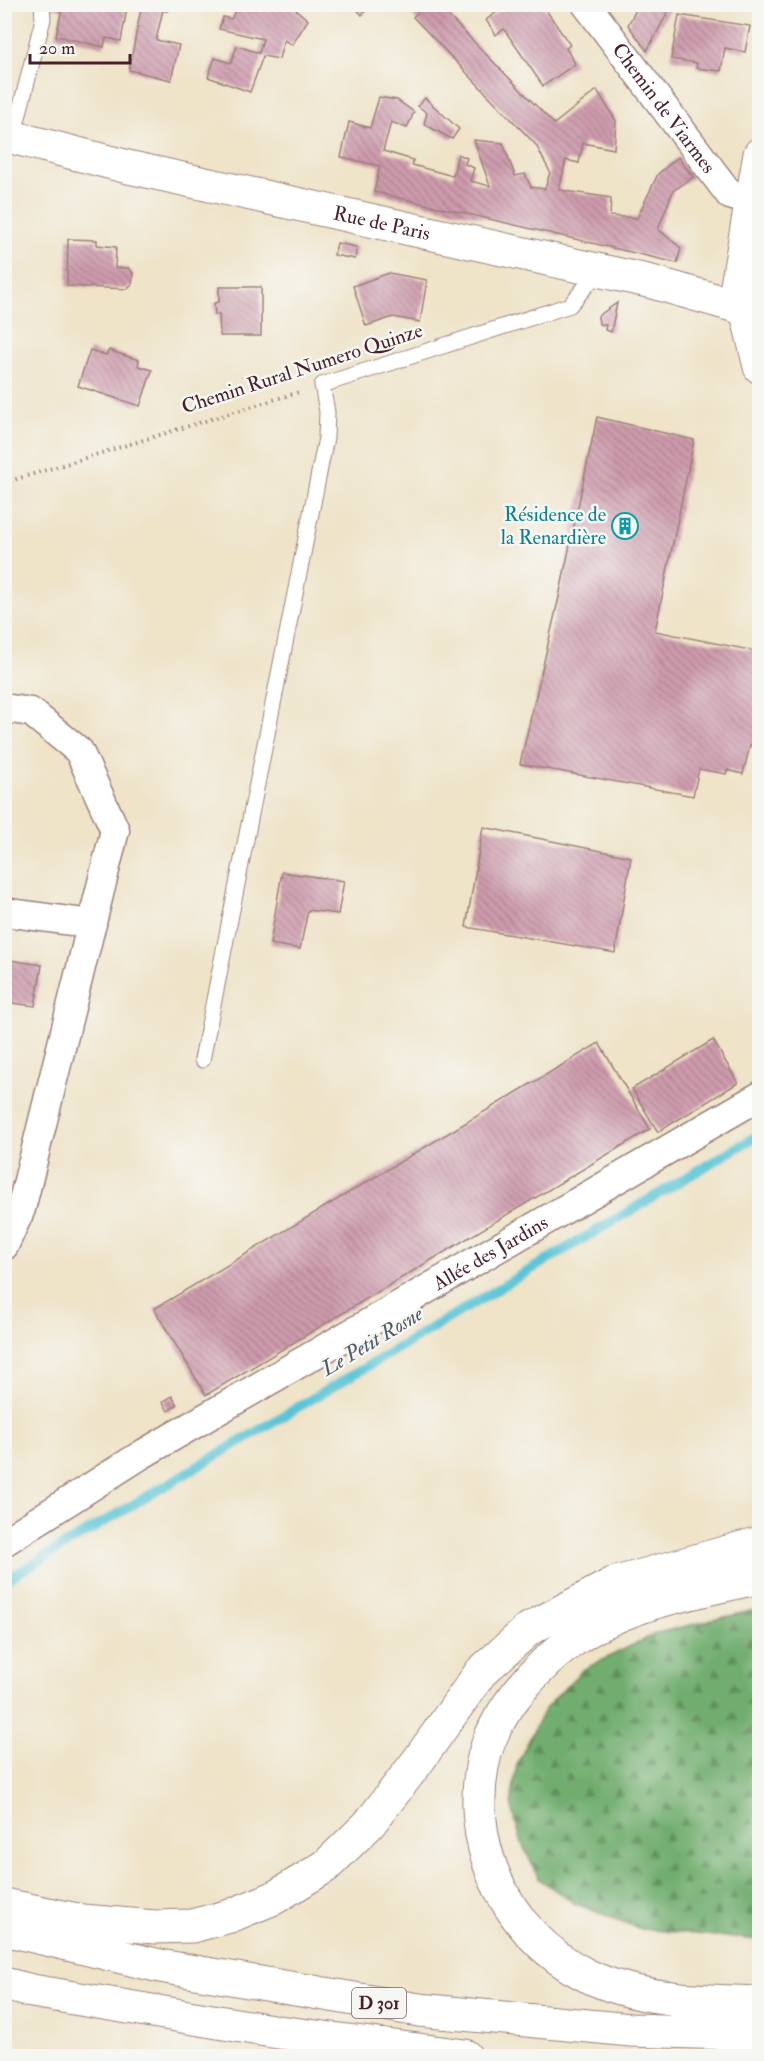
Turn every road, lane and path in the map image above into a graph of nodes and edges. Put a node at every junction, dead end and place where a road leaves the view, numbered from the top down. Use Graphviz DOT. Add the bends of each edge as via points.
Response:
graph roads {
  1 [pos="42,4"];
  2 [pos="586,4"];
  3 [pos="9,136"];
  4 [pos="759,154"];
  5 [pos="751,201"];
  6 [pos="598,272"];
  7 [pos="753,311"];
  8 [pos="759,367"];
  9 [pos="322,385"];
  10 [pos="4,483"];
  11 [pos="4,708"];
  12 [pos="4,912"];
  13 [pos="92,924"];
  14 [pos="202,1060"];
  15 [pos="759,1096"];
  16 [pos="4,1246"];
  17 [pos="4,1542"];
  18 [pos="759,1543"];
  19 [pos="759,1577"];
  20 [pos="4,1905"];
  21 [pos="4,1929"];
  22 [pos="4,1984"];
  23 [pos="759,2003"];
  24 [pos="759,2034"];
  25 [pos="465,2056"];
  1 -- 3 [label="lane" via="43,19"];
  2 -- 5 [label="street, Chemin de Viarmes" via="730,195"];
  3 -- 6 [label="main road, Rue de Paris" via="128,167"];
  4 -- 5 [label="main road"];
  5 -- 7 [label="main road" via="737,285"];
  6 -- 7 [label="main road, Rue de Paris" via="652,282"];
  6 -- 9 [label="lane, Chemin Rural Numero Quinze" via="570,305"];
  7 -- 8 [label="main road"];
  9 -- 10 [label="path, Chemin Rural Numero Quinze"];
  9 -- 14 [label="lane" via="326,438"];
  11 -- 13 [label="street" via="31,712 79,751 115,831"];
  12 -- 13 [label="street"];
  13 -- 16 [label="street" via="21,1209"];
  15 -- 17 [label="street, Allée des Jardins" via="141,1455"];
  18 -- 20 [label="main road" via="613,1584 529,1629 481,1672 369,1824 327,1866 274,1898 192,1926 155,1927 82,1921"];
  19 -- 23 [label="main road" via="631,1609 573,1640 533,1673 510,1703 487,1749 478,1800 483,1848 500,1892 520,1924 552,1955 587,1976 633,1991 686,2000"];
  21 -- 24 [label="main road, D 301" via="160,1966 419,2010 631,2030"];
  22 -- 25 [label="main road, D 301" via="278,2032"];
}
